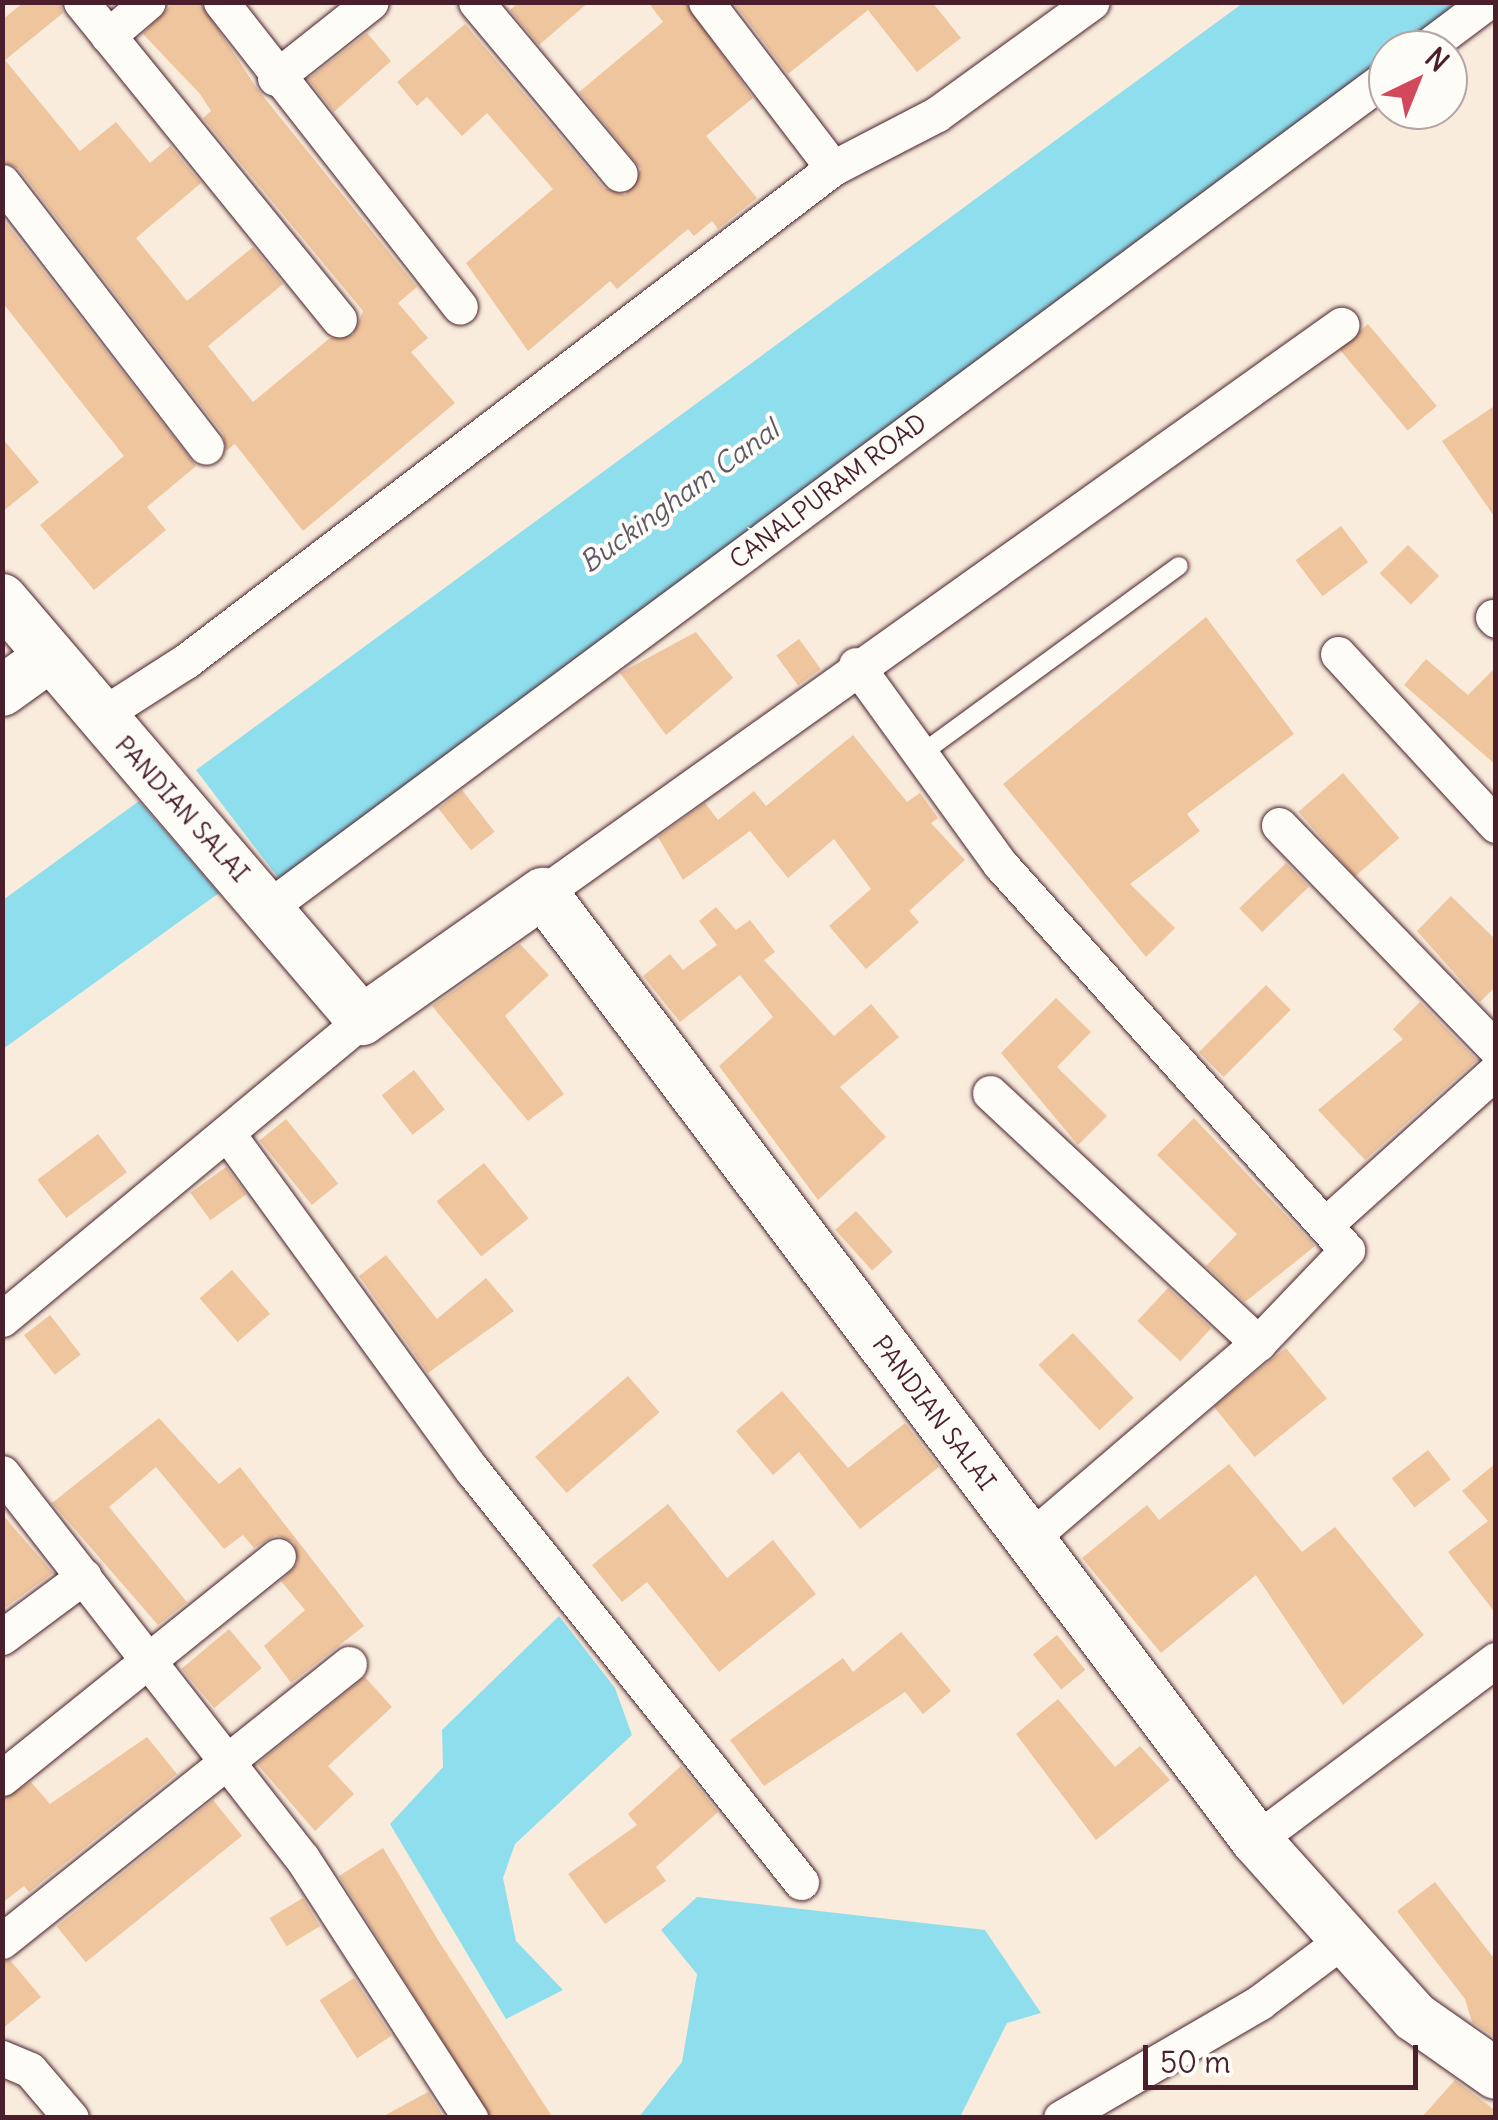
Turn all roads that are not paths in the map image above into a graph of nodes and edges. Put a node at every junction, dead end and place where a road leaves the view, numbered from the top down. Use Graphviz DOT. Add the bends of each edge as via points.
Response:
graph roads {
  1 [pos="81,2"];
  2 [pos="148,2"];
  3 [pos="221,2"];
  4 [pos="371,2"];
  5 [pos="476,2"];
  6 [pos="706,2"];
  7 [pos="1092,2"];
  8 [pos="1487,2"];
  9 [pos="1449,30"];
  10 [pos="108,36"];
  11 [pos="276,78"];
  12 [pos="1368,91"];
  13 [pos="833,168"];
  14 [pos="620,174"];
  15 [pos="2,182"];
  16 [pos="460,308"];
  17 [pos="339,319"];
  18 [pos="1341,325"];
  19 [pos="206,447"];
  20 [pos="1180,566"];
  21 [pos="2,599"];
  22 [pos="1338,654"];
  23 [pos="48,658"];
  24 [pos="856,665"];
  25 [pos="2,691"];
  26 [pos="100,716"];
  27 [pos="921,754"];
  28 [pos="1279,825"];
  29 [pos="1496,826"];
  30 [pos="543,893"];
  31 [pos="269,907"];
  32 [pos="362,1020"];
  33 [pos="1496,1049"];
  34 [pos="1496,1071"];
  35 [pos="990,1093"];
  36 [pos="230,1137"];
  37 [pos="1325,1225"];
  38 [pos="2,1319"];
  39 [pos="1258,1343"];
  40 [pos="7,1488"];
  41 [pos="1029,1539"];
  42 [pos="278,1556"];
  43 [pos="84,1576"];
  44 [pos="2,1638"];
  45 [pos="1496,1660"];
  46 [pos="148,1661"];
  47 [pos="348,1664"];
  48 [pos="227,1762"];
  49 [pos="2,1778"];
  50 [pos="1256,1840"];
  51 [pos="801,1882"];
  52 [pos="2,1940"];
  53 [pos="1343,1940"];
  54 [pos="2,2058"];
  55 [pos="1496,2074"];
  56 [pos="71,2118"];
  57 [pos="470,2118"];
  58 [pos="1060,2118"];
  1 -- 10 [label="street"];
  2 -- 10 [label="street"];
  3 -- 11 [label="street"];
  4 -- 11 [label="street"];
  5 -- 14 [label="street"];
  6 -- 13 [label="street"];
  7 -- 13 [label="street" via="937,114"];
  8 -- 9 [label="street"];
  10 -- 17 [label="street"];
  11 -- 16 [label="street"];
  12 -- 31 [label="street, CANALPURAM ROAD"];
  13 -- 26 [label="street" via="186,661"];
  15 -- 19 [label="street"];
  18 -- 24 [label="street"];
  20 -- 27 [label="lane"];
  21 -- 23 [label="street, PANDIAN SALAI"];
  22 -- 29 [label="street"];
  23 -- 25 [label="street"];
  23 -- 26 [label="street, PANDIAN SALAI"];
  24 -- 27 [label="street"];
  24 -- 30 [label="street"];
  26 -- 31 [label="street, PANDIAN SALAI"];
  27 -- 37 [label="street" via="1000,864"];
  28 -- 33 [label="street"];
  30 -- 32 [label="street"];
  30 -- 41 [label="street, PANDIAN SALAI"];
  31 -- 32 [label="street, PANDIAN SALAI"];
  32 -- 36 [label="street"];
  34 -- 37 [label="street"];
  35 -- 39 [label="street"];
  36 -- 38 [label="street"];
  36 -- 51 [label="street" via="473,1471"];
  37 -- 39 [label="street" via="1347,1250"];
  39 -- 41 [label="street"];
  40 -- 43 [label="street"];
  41 -- 50 [label="street, PANDIAN SALAI"];
  42 -- 46 [label="street"];
  43 -- 44 [label="street"];
  43 -- 46 [label="street"];
  45 -- 50 [label="street"];
  46 -- 48 [label="street"];
  46 -- 49 [label="street"];
  47 -- 48 [label="street"];
  48 -- 52 [label="street"];
  48 -- 57 [label="street" via="302,1858"];
  50 -- 53 [label="street, PANDIAN SALAI"];
  53 -- 55 [label="street, PANDIAN SALAI" via="1415,2017"];
  53 -- 58 [label="street" via="1260,2002"];
  54 -- 56 [label="street" via="30,2070"];
}
